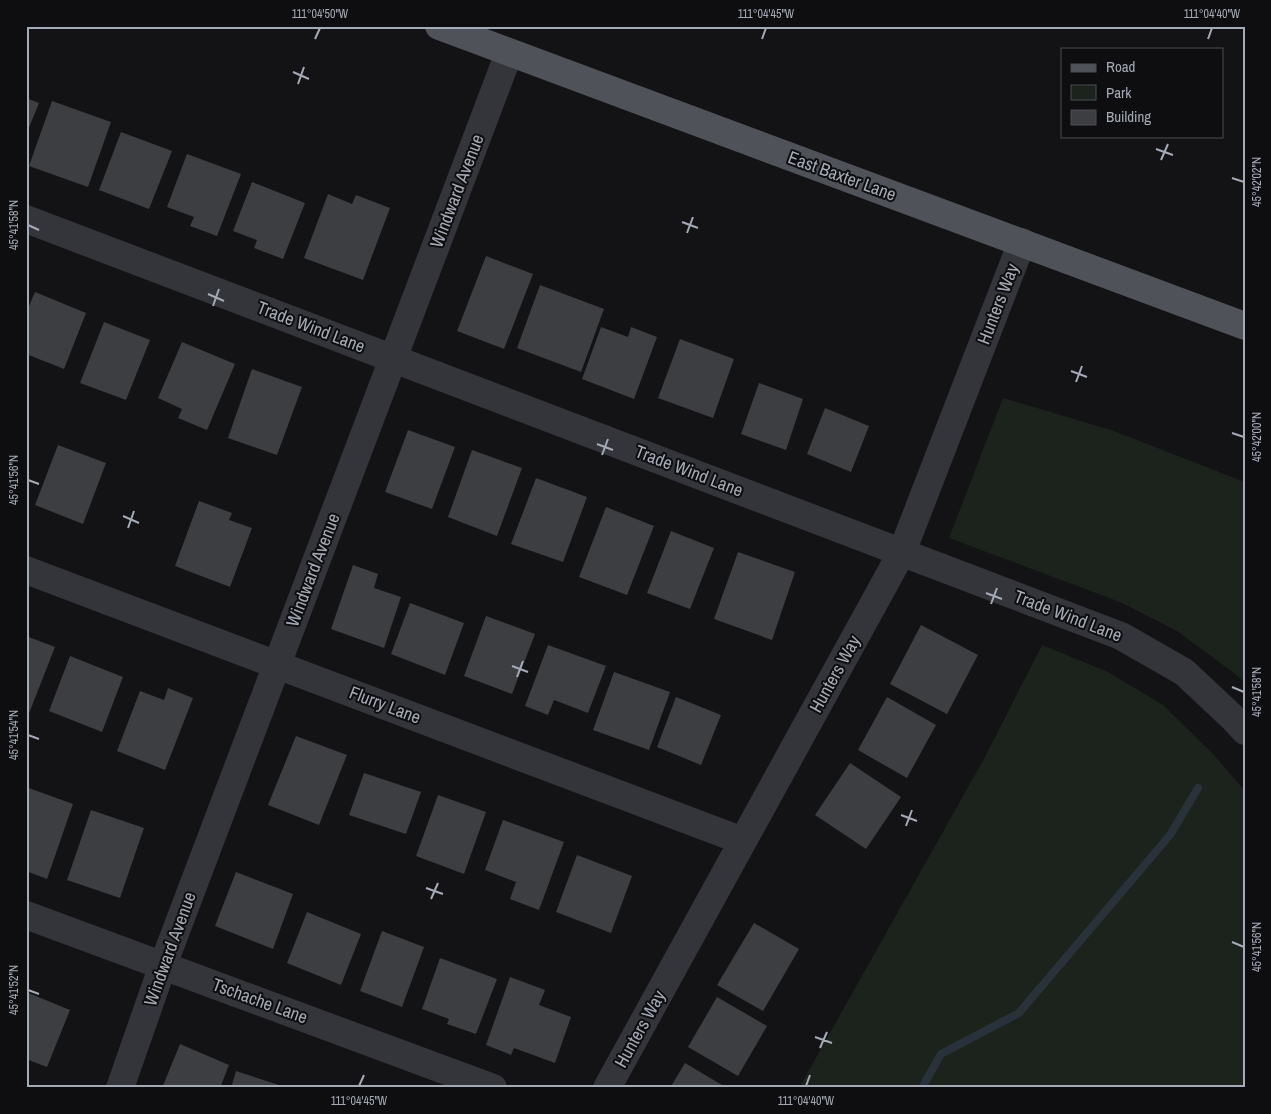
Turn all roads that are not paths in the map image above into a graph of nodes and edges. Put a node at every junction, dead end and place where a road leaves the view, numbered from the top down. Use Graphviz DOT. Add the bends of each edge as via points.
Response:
graph roads {
  1 [pos="439,26"];
  2 [pos="509,53"];
  3 [pos="26,219"];
  4 [pos="1022,242"];
  5 [pos="1245,326"];
  6 [pos="394,359"];
  7 [pos="902,552"];
  8 [pos="26,570"];
  9 [pos="277,665"];
  10 [pos="1245,731"];
  11 [pos="743,841"];
  12 [pos="26,915"];
  13 [pos="163,965"];
  14 [pos="120,1088"];
  15 [pos="493,1088"];
  16 [pos="607,1088"];
  1 -- 2 [label="main road, East Baxter Lane"];
  2 -- 4 [label="main road, East Baxter Lane"];
  2 -- 6 [label="street, Windward Avenue"];
  3 -- 6 [label="street, Trade Wind Lane"];
  4 -- 5 [label="main road, East Baxter Lane"];
  4 -- 7 [label="street, Hunters Way"];
  6 -- 7 [label="street, Trade Wind Lane"];
  6 -- 9 [label="street, Windward Avenue"];
  7 -- 10 [label="street, Trade Wind Lane" via="1122,636 1184,672"];
  7 -- 11 [label="street, Hunters Way"];
  8 -- 9 [label="street, Flurry Lane"];
  9 -- 11 [label="street, Flurry Lane"];
  9 -- 13 [label="street, Windward Avenue"];
  11 -- 16 [label="street, Hunters Way"];
  12 -- 13 [label="street, Tschache Lane"];
  13 -- 14 [label="street, Windward Avenue"];
  13 -- 15 [label="street, Tschache Lane"];
}
